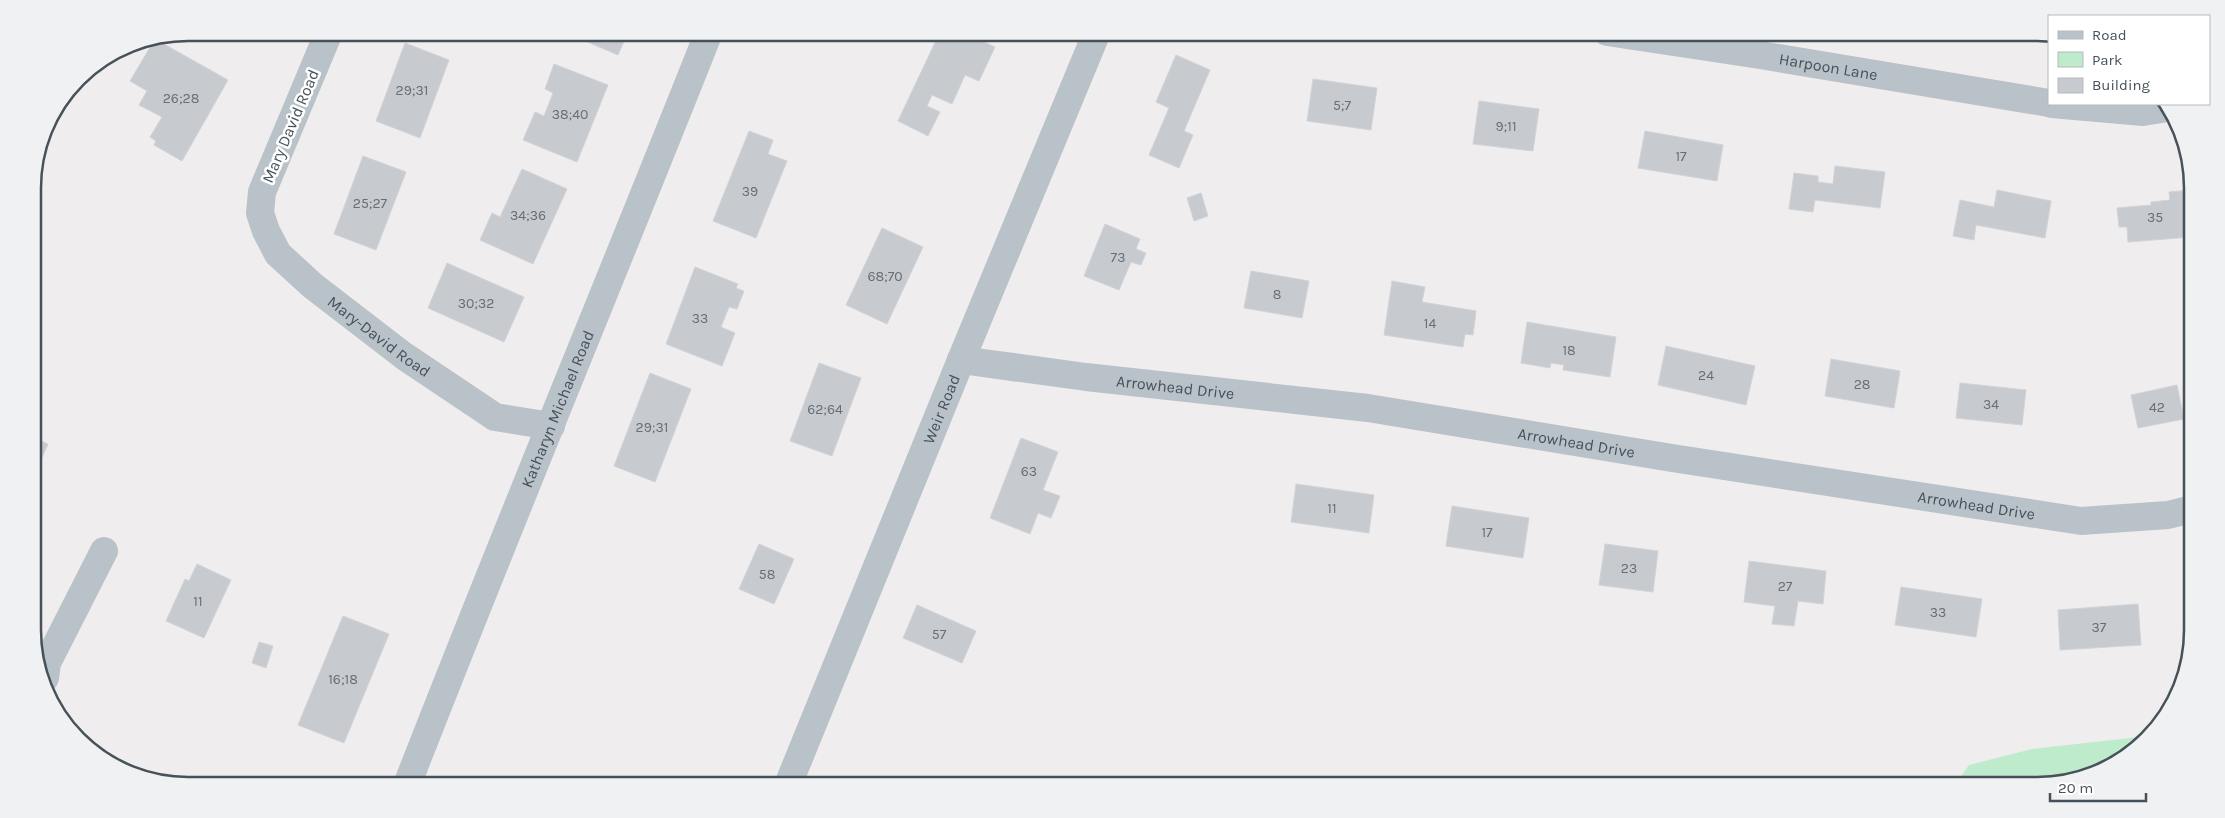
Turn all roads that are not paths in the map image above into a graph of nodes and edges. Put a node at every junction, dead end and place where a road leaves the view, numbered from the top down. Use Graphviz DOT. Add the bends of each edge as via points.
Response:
graph roads {
  1 [pos="1668,41"];
  2 [pos="325,42"];
  3 [pos="705,42"];
  4 [pos="1093,42"];
  5 [pos="2048,104"];
  6 [pos="2062,105"];
  7 [pos="2160,109"];
  8 [pos="262,192"];
  9 [pos="961,360"];
  10 [pos="551,426"];
  11 [pos="2184,511"];
  12 [pos="104,551"];
  13 [pos="46,667"];
  14 [pos="411,777"];
  15 [pos="791,777"];
  1 -- 5 [label="street, Harpoon Lane"];
  2 -- 8 [label="street, Mary David Road"];
  3 -- 10 [label="street, Katharyn Michael Road"];
  4 -- 9 [label="street, Weir Road"];
  6 -- 7 [label="street, Harpoon Lane" via="2143,112"];
  8 -- 10 [label="street, Mary-David Road" via="260,213 278,254 313,286 404,356 495,417"];
  9 -- 11 [label="street, Arrowhead Drive" via="1368,408 2080,521"];
  9 -- 15 [label="street, Weir Road"];
  10 -- 14 [label="street, Katharyn Michael Road"];
  12 -- 13 [label="street"];
}
